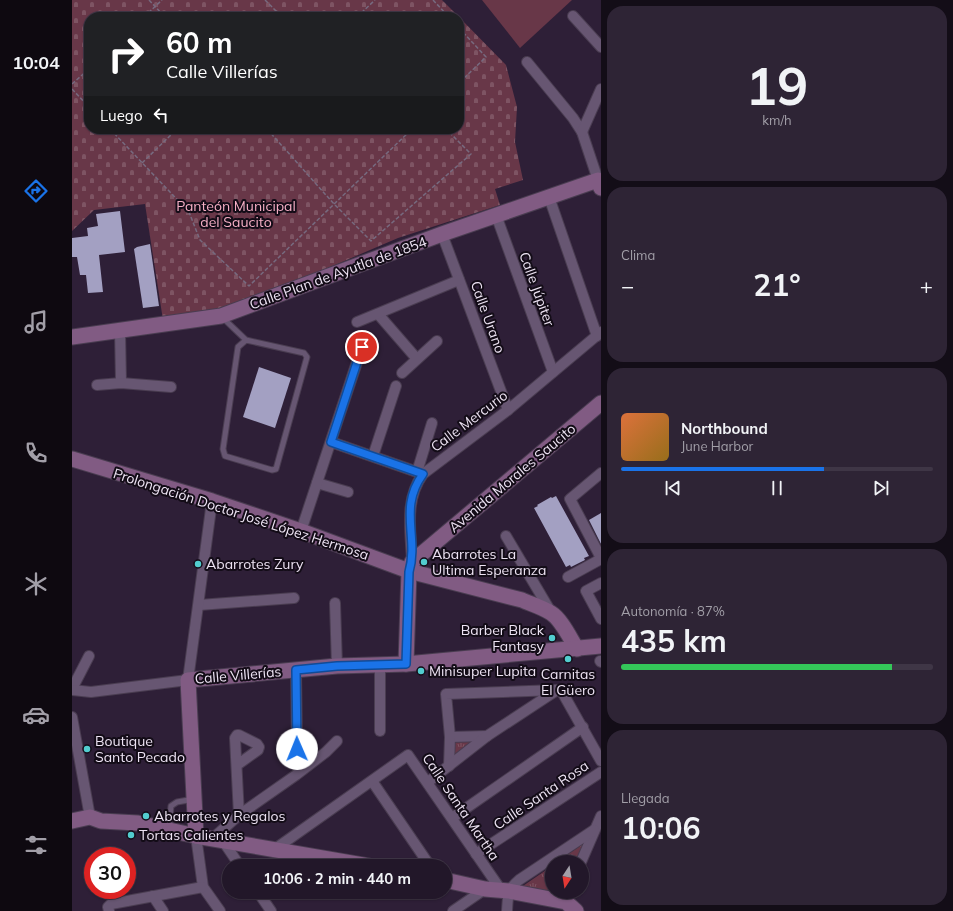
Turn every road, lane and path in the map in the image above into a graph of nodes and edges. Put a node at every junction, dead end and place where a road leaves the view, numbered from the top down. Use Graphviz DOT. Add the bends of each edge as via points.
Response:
graph roads {
  1 [pos="149,0"];
  2 [pos="162,0"];
  3 [pos="265,0"];
  4 [pos="376,0"];
  5 [pos="433,0"];
  6 [pos="156,6"];
  7 [pos="149,12"];
  8 [pos="161,12"];
  9 [pos="277,12"];
  10 [pos="363,12"];
  11 [pos="444,12"];
  12 [pos="573,16"];
  13 [pos="464,33"];
  14 [pos="601,47"];
  15 [pos="528,62"];
  16 [pos="84,73"];
  17 [pos="464,78"];
  18 [pos="72,84"];
  19 [pos="72,89"];
  20 [pos="601,89"];
  21 [pos="84,102"];
  22 [pos="582,132"];
  23 [pos="115,134"];
  24 [pos="172,134"];
  25 [pos="271,134"];
  26 [pos="407,134"];
  27 [pos="451,134"];
  28 [pos="142,163"];
  29 [pos="599,184"];
  30 [pos="549,197"];
  31 [pos="334,204"];
  32 [pos="496,215"];
  33 [pos="442,234"];
  34 [pos="460,280"];
  35 [pos="378,314"];
  36 [pos="221,316"];
  37 [pos="357,322"];
  38 [pos="120,330"];
  39 [pos="599,334"];
  40 [pos="72,337"];
  41 [pos="246,340"];
  42 [pos="436,341"];
  43 [pos="362,347"];
  44 [pos="417,359"];
  45 [pos="553,372"];
  46 [pos="402,373"];
  47 [pos="121,383"];
  48 [pos="97,385"];
  49 [pos="396,386"];
  50 [pos="171,387"];
  51 [pos="601,403"];
  52 [pos="508,410"];
  53 [pos="432,423"];
  54 [pos="331,442"];
  55 [pos="373,456"];
  56 [pos="72,459"];
  57 [pos="420,473"];
  58 [pos="601,473"];
  59 [pos="317,483"];
  60 [pos="348,492"];
  61 [pos="212,501"];
  62 [pos="301,531"];
  63 [pos="506,536"];
  64 [pos="601,558"];
  65 [pos="411,567"];
  66 [pos="568,577"];
  67 [pos="600,585"];
  68 [pos="294,598"];
  69 [pos="335,603"];
  70 [pos="199,606"];
  71 [pos="599,612"];
  72 [pos="552,613"];
  73 [pos="601,646"];
  74 [pos="577,648"];
  75 [pos="89,656"];
  76 [pos="406,664"];
  77 [pos="380,665"];
  78 [pos="337,666"];
  79 [pos="296,670"];
  80 [pos="188,680"];
  81 [pos="72,690"];
  82 [pos="557,690"];
  83 [pos="72,717"];
  84 [pos="583,727"];
  85 [pos="380,731"];
  86 [pos="487,736"];
  87 [pos="450,737"];
  88 [pos="337,741"];
  89 [pos="297,749"];
  90 [pos="601,761"];
  91 [pos="237,765"];
  92 [pos="449,766"];
  93 [pos="601,772"];
  94 [pos="372,781"];
  95 [pos="428,782"];
  96 [pos="194,799"];
  97 [pos="239,815"];
  98 [pos="601,816"];
  99 [pos="452,818"];
  100 [pos="95,819"];
  101 [pos="72,821"];
  102 [pos="72,830"];
  103 [pos="169,830"];
  104 [pos="594,830"];
  105 [pos="196,836"];
  106 [pos="217,840"];
  107 [pos="275,849"];
  108 [pos="476,854"];
  109 [pos="585,855"];
  110 [pos="234,859"];
  111 [pos="330,859"];
  112 [pos="425,859"];
  113 [pos="452,882"];
  114 [pos="203,887"];
  115 [pos="485,889"];
  116 [pos="505,891"];
  117 [pos="153,896"];
  118 [pos="263,899"];
  119 [pos="567,904"];
  120 [pos="108,909"];
  121 [pos="163,911"];
  122 [pos="220,911"];
  123 [pos="271,911"];
  124 [pos="453,911"];
  125 [pos="507,911"];
  1 -- 6 [label="path"];
  2 -- 6 [label="path"];
  3 -- 9 [label="path"];
  4 -- 10 [label="path"];
  5 -- 11 [label="path"];
  6 -- 7 [label="path"];
  6 -- 8 [label="path"];
  12 -- 14 [label="street"];
  13 -- 17 [label="path" via="486,57"];
  15 -- 22 [label="street"];
  16 -- 18 [label="path"];
  19 -- 21 [label="path"];
  20 -- 22 [label="street"];
  22 -- 29 [label="street"];
  23 -- 28 [label="path"];
  24 -- 28 [label="path"];
  25 -- 31 [label="path"];
  26 -- 31 [label="path"];
  27 -- 31 [label="path" via="471,154 371,240"];
  28 -- 31 [label="path" via="189,212 200,240 248,286"];
  29 -- 30 [label="street, Calle Plan de Ayutla de 1854"];
  30 -- 32 [label="street, Calle Plan de Ayutla de 1854"];
  30 -- 39 [label="street"];
  32 -- 33 [label="street, Calle Plan de Ayutla de 1854"];
  32 -- 45 [label="street, Calle Júpiter"];
  33 -- 34 [label="street, Calle Urano"];
  33 -- 36 [label="street, Calle Plan de Ayutla de 1854"];
  34 -- 35 [label="street"];
  34 -- 52 [label="street, Calle Urano"];
  35 -- 37 [label="street"];
  35 -- 44 [label="street"];
  36 -- 38 [label="street, Calle Plan de Ayutla de 1854"];
  36 -- 41 [label="lane"];
  38 -- 40 [label="street, Calle Plan de Ayutla de 1854"];
  38 -- 47 [label="street"];
  39 -- 45 [label="street, Calle Mercurio"];
  41 -- 41 [label="lane" via="304,353 307,357 276,469 272,470 225,456 223,449 238,347"];
  42 -- 44 [label="street"];
  43 -- 54 [label="street"];
  44 -- 46 [label="street"];
  45 -- 52 [label="street, Calle Mercurio"];
  47 -- 48 [label="street"];
  47 -- 50 [label="street"];
  49 -- 55 [label="street"];
  51 -- 65 [label="street, Avenida Morales Saucito"];
  52 -- 57 [label="street, Calle Mercurio"];
  53 -- 57 [label="street"];
  54 -- 55 [label="street"];
  54 -- 59 [label="street"];
  55 -- 57 [label="street"];
  56 -- 61 [label="street, Prolongación Doctor José López Hermosa"];
  57 -- 65 [label="street, Calle Mercurio" via="410,501"];
  58 -- 64 [label="street" via="570,499"];
  59 -- 60 [label="street"];
  59 -- 62 [label="street"];
  61 -- 62 [label="street, Prolongación Doctor José López Hermosa"];
  61 -- 70 [label="street"];
  62 -- 65 [label="street, Prolongación Doctor José López Hermosa"];
  63 -- 72 [label="street"];
  64 -- 66 [label="street"];
  65 -- 72 [label="street, Prolongación Doctor José López Hermosa" via="522,600"];
  65 -- 76 [label="street"];
  67 -- 71 [label="street" via="586,591"];
  68 -- 70 [label="street"];
  69 -- 78 [label="street"];
  70 -- 80 [label="street"];
  72 -- 74 [label="street"];
  73 -- 74 [label="street, Calle Villerías"];
  74 -- 76 [label="street, Calle Villerías"];
  75 -- 81 [label="street"];
  76 -- 77 [label="street, Calle Villerías"];
  77 -- 78 [label="street, Calle Villerías"];
  77 -- 85 [label="street"];
  78 -- 79 [label="street, Calle Villerías"];
  79 -- 80 [label="street, Calle Villerías"];
  79 -- 89 [label="street"];
  80 -- 81 [label="street, Calle Villerías" via="90,692"];
  80 -- 96 [label="street"];
  82 -- 84 [label="street" via="561,690"];
  82 -- 86 [label="street"];
  82 -- 87 [label="street" via="446,694"];
  83 -- 100 [label="street"];
  84 -- 90 [label="street"];
  84 -- 99 [label="street"];
  86 -- 87 [label="street"];
  86 -- 92 [label="street"];
  87 -- 92 [label="street"];
  88 -- 97 [label="street" via="296,775"];
  91 -- 97 [label="street"];
  92 -- 95 [label="street"];
  93 -- 108 [label="street, Calle Santa Rosa"];
  94 -- 95 [label="street, Calle Santa Martha" via="408,755"];
  94 -- 107 [label="street, Calle Santa Martha"];
  94 -- 112 [label="street"];
  95 -- 99 [label="street, Calle Santa Martha"];
  96 -- 103 [label="lane" via="177,802 171,806"];
  96 -- 105 [label="street"];
  97 -- 106 [label="street"];
  98 -- 104 [label="street"];
  99 -- 108 [label="street, Calle Santa Martha"];
  100 -- 101 [label="street"];
  100 -- 102 [label="street" via="91,828"];
  100 -- 103 [label="street" via="138,823"];
  103 -- 105 [label="street"];
  104 -- 109 [label="street"];
  104 -- 116 [label="street"];
  105 -- 106 [label="street"];
  105 -- 114 [label="street"];
  106 -- 107 [label="street"];
  106 -- 110 [label="street"];
  107 -- 111 [label="street"];
  108 -- 116 [label="street, Calle Santa Martha"];
  113 -- 115 [label="street"];
  114 -- 117 [label="street"];
  114 -- 122 [label="street"];
  115 -- 116 [label="street"];
  115 -- 124 [label="street"];
  116 -- 119 [label="street"];
  116 -- 125 [label="street"];
  117 -- 120 [label="street" via="111,904"];
  117 -- 121 [label="street"];
  118 -- 123 [label="street"];
}
